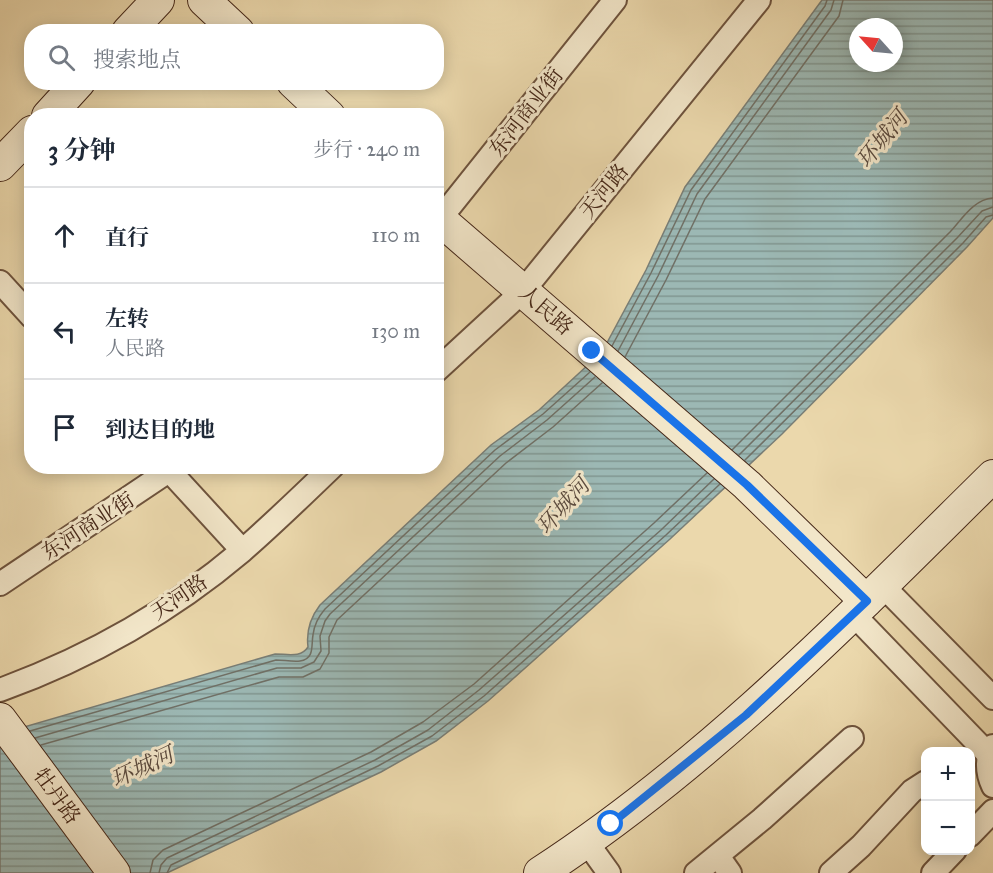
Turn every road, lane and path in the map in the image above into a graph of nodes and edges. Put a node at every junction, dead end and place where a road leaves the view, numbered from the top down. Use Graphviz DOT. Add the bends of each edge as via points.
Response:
graph roads {
  1 [pos="158,0"];
  2 [pos="204,0"];
  3 [pos="615,0"];
  4 [pos="759,0"];
  5 [pos="136,24"];
  6 [pos="230,24"];
  7 [pos="72,90"];
  8 [pos="301,90"];
  9 [pos="55,108"];
  10 [pos="320,108"];
  11 [pos="24,140"];
  12 [pos="0,165"];
  13 [pos="444,213"];
  14 [pos="444,225"];
  15 [pos="0,282"];
  16 [pos="524,291"];
  17 [pos="24,308"];
  18 [pos="444,364"];
  19 [pos="161,474"];
  20 [pos="175,474"];
  21 [pos="324,474"];
  22 [pos="993,476"];
  23 [pos="242,550"];
  24 [pos="0,584"];
  25 [pos="867,600"];
  26 [pos="0,690"];
  27 [pos="993,698"];
  28 [pos="0,719"];
  29 [pos="852,738"];
  30 [pos="987,768"];
  31 [pos="921,785"];
  32 [pos="993,811"];
  33 [pos="975,830"];
  34 [pos="586,842"];
  35 [pos="950,855"];
  36 [pos="724,864"];
  37 [pos="114,873"];
  38 [pos="540,873"];
  39 [pos="609,873"];
  40 [pos="696,873"];
  41 [pos="831,873"];
  42 [pos="933,873"];
  1 -- 5 [label="street"];
  2 -- 6 [label="street"];
  3 -- 13 [label="street, 东河商业街"];
  4 -- 16 [label="street, 天河路"];
  7 -- 9 [label="street"];
  8 -- 10 [label="street"];
  11 -- 12 [label="street"];
  14 -- 16 [label="street, 人民路"];
  15 -- 17 [label="street"];
  16 -- 18 [label="street, 天河路"];
  16 -- 25 [label="street, 人民路" via="747,485"];
  19 -- 24 [label="street, 东河商业街"];
  20 -- 23 [label="street"];
  21 -- 23 [label="street, 天河路"];
  22 -- 25 [label="street"];
  23 -- 26 [label="street, 天河路" via="193,589 113,639"];
  25 -- 27 [label="street"];
  25 -- 30 [label="street"];
  25 -- 34 [label="street" via="746,715"];
  28 -- 37 [label="street, 牡丹路"];
  29 -- 36 [label="street"];
  31 -- 41 [label="street"];
  32 -- 33 [label="street"];
  34 -- 38 [label="street"];
  34 -- 39 [label="street"];
  35 -- 42 [label="street"];
  36 -- 40 [label="street"];
}
